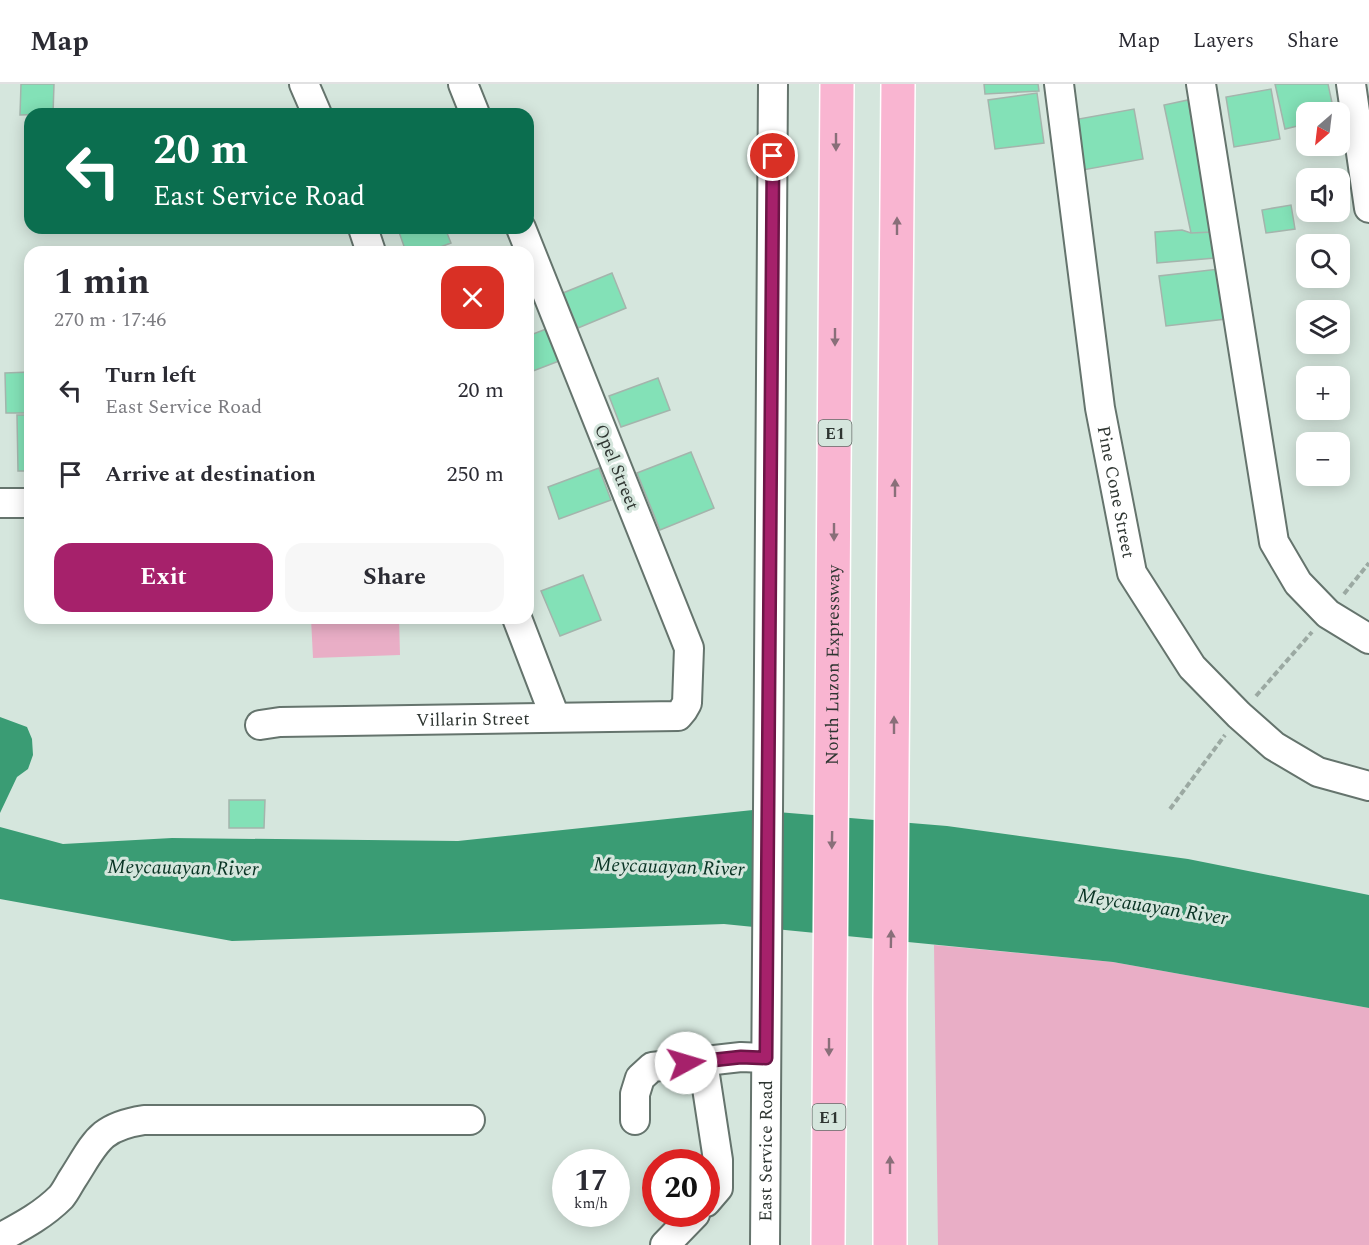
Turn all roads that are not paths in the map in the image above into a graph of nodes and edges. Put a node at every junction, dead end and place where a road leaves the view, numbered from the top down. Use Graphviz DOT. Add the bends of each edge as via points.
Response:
graph roads {
  1 [pos="304,84"];
  2 [pos="463,84"];
  3 [pos="773,84"];
  4 [pos="837,84"];
  5 [pos="898,84"];
  6 [pos="1059,84"];
  7 [pos="1201,84"];
  8 [pos="1351,84"];
  9 [pos="314,108"];
  10 [pos="473,108"];
  11 [pos="1369,208"];
  12 [pos="534,260"];
  13 [pos="0,503"];
  14 [pos="24,503"];
  15 [pos="519,624"];
  16 [pos="1369,639"];
  17 [pos="683,711"];
  18 [pos="555,717"];
  19 [pos="260,725"];
  20 [pos="1369,786"];
  21 [pos="766,1058"];
  22 [pos="704,1062"];
  23 [pos="470,1120"];
  24 [pos="635,1120"];
  25 [pos="716,1149"];
  26 [pos="682,1227"];
  27 [pos="0,1238"];
  28 [pos="665,1245"];
  29 [pos="765,1245"];
  30 [pos="828,1245"];
  31 [pos="890,1245"];
  1 -- 9 [label="street"];
  2 -- 10 [label="street"];
  3 -- 21 [label="street, East Service Road"];
  4 -- 30 [label="highway, North Luzon Expressway / E1, one-way"];
  31 -- 5 [label="highway, one-way"];
  6 -- 20 [label="street, Pine Cone Street" via="1100,408 1132,573 1192,667 1239,715 1274,746 1318,772"];
  7 -- 16 [label="street" via="1274,542 1298,583 1328,614"];
  8 -- 11 [label="street"];
  12 -- 17 [label="street, Opel Street" via="689,648 687,704"];
  13 -- 14 [label="street"];
  15 -- 18 [label="street"];
  17 -- 18 [label="street, Villarin Street" via="678,716"];
  18 -- 19 [label="street, Villarin Street"];
  21 -- 22 [label="street"];
  21 -- 29 [label="street, East Service Road"];
  22 -- 24 [label="street" via="652,1067 640,1078 635,1094"];
  22 -- 25 [label="street"];
  23 -- 27 [label="street" via="127,1122 110,1129 96,1142 63,1195 43,1214"];
  26 -- 28 [label="street"];
}
